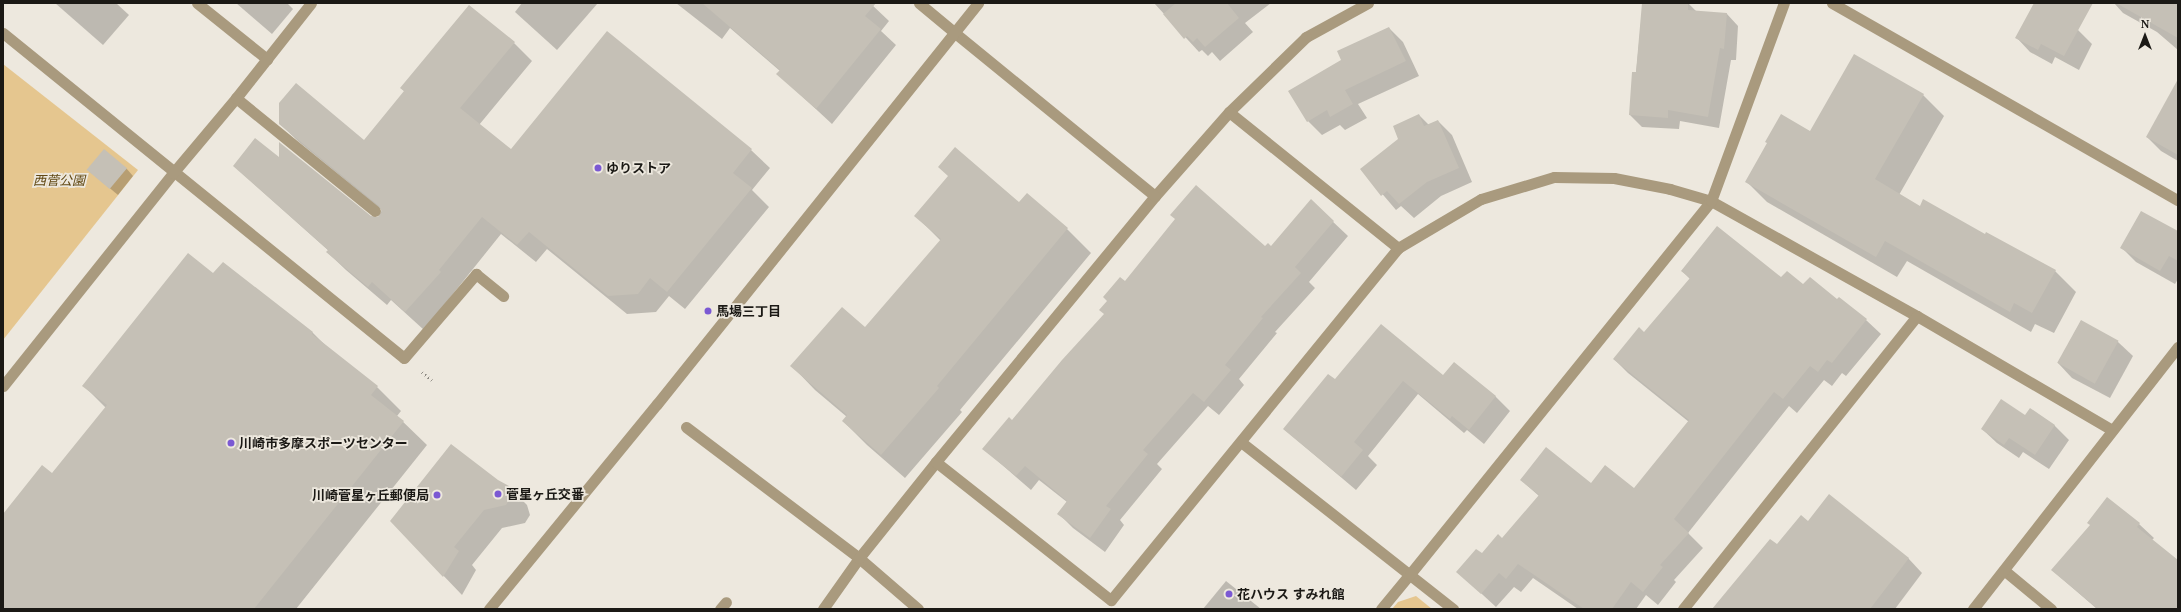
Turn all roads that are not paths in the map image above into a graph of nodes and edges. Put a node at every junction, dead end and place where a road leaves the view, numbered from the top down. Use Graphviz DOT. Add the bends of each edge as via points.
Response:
graph roads {
  1 [pos="197,3"];
  2 [pos="312,3"];
  3 [pos="920,3"];
  4 [pos="978,3"];
  5 [pos="1368,3"];
  6 [pos="1784,3"];
  7 [pos="1832,3"];
  8 [pos="955,32"];
  9 [pos="3,33"];
  10 [pos="267,59"];
  11 [pos="236,98"];
  12 [pos="1229,112"];
  13 [pos="173,173"];
  14 [pos="1155,196"];
  15 [pos="1711,200"];
  16 [pos="2178,200"];
  17 [pos="375,210"];
  18 [pos="1398,248"];
  19 [pos="503,296"];
  20 [pos="1916,316"];
  21 [pos="2178,347"];
  22 [pos="3,386"];
  23 [pos="686,427"];
  24 [pos="2112,430"];
  25 [pos="1241,442"];
  26 [pos="936,462"];
  27 [pos="859,558"];
  28 [pos="2005,571"];
  29 [pos="1410,574"];
  30 [pos="488,609"];
  31 [pos="823,609"];
  32 [pos="918,609"];
  33 [pos="1381,609"];
  34 [pos="1452,609"];
  35 [pos="1683,609"];
  36 [pos="1973,609"];
  37 [pos="2051,609"];
  1 -- 10 [label="street"];
  2 -- 10 [label="street"];
  3 -- 8 [label="street"];
  4 -- 8 [label="street"];
  5 -- 12 [label="street" via="1306,37"];
  6 -- 15 [label="street"];
  7 -- 16 [label="street"];
  8 -- 14 [label="street"];
  8 -- 30 [label="street"];
  9 -- 13 [label="street"];
  10 -- 11 [label="street"];
  11 -- 13 [label="street"];
  11 -- 17 [label="street"];
  12 -- 14 [label="street"];
  12 -- 18 [label="street"];
  13 -- 19 [label="street" via="404,358 476,274"];
  13 -- 22 [label="street"];
  14 -- 26 [label="street"];
  15 -- 18 [label="street" via="1614,178 1554,177 1480,199"];
  15 -- 20 [label="street"];
  15 -- 29 [label="street"];
  18 -- 25 [label="street"];
  20 -- 24 [label="street"];
  20 -- 35 [label="street"];
  21 -- 24 [label="street"];
  23 -- 27 [label="street"];
  24 -- 28 [label="street"];
  25 -- 26 [label="street" via="1111,600"];
  25 -- 29 [label="street"];
  26 -- 27 [label="street"];
  27 -- 31 [label="street"];
  27 -- 32 [label="street"];
  28 -- 36 [label="street"];
  28 -- 37 [label="street"];
  29 -- 33 [label="street"];
  29 -- 34 [label="street"];
}
